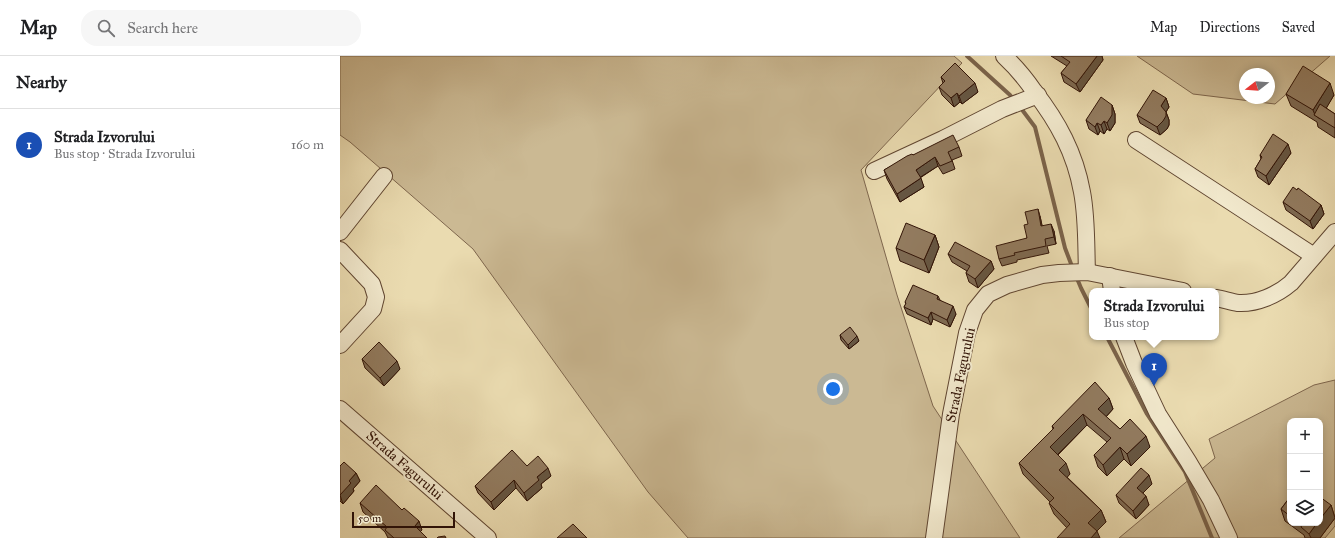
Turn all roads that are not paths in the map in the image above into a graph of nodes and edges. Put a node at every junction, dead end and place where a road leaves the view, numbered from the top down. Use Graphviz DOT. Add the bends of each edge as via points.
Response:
graph roads {
  1 [pos="1004,56"];
  2 [pos="1024,101"];
  3 [pos="1136,140"];
  4 [pos="874,171"];
  5 [pos="384,176"];
  6 [pos="340,232"];
  7 [pos="1335,232"];
  8 [pos="340,250"];
  9 [pos="1314,256"];
  10 [pos="1079,272"];
  11 [pos="1111,283"];
  12 [pos="1156,288"];
  13 [pos="1219,299"];
  14 [pos="1125,340"];
  15 [pos="340,345"];
  16 [pos="340,409"];
  17 [pos="488,538"];
  18 [pos="934,538"];
  19 [pos="1229,538"];
  1 -- 2 [label="street" via="1016,66"];
  2 -- 4 [label="street"];
  2 -- 10 [label="street" via="1051,114 1063,133 1074,163 1082,193 1086,228"];
  3 -- 9 [label="street"];
  5 -- 6 [label="street"];
  7 -- 9 [label="street"];
  8 -- 15 [label="street" via="372,284 376,297 374,309"];
  9 -- 13 [label="street" via="1283,290 1274,295 1262,300 1237,303"];
  10 -- 11 [label="street, Strada Fagurului"];
  10 -- 18 [label="street, Strada Fagurului" via="1042,276 1007,285 988,294 975,310 967,333 955,391"];
  11 -- 12 [label="street, Strada Fagurului"];
  14 -- 19 [label="street" via="1158,414 1207,494"];
  16 -- 17 [label="street, Strada Fagurului"];
}
